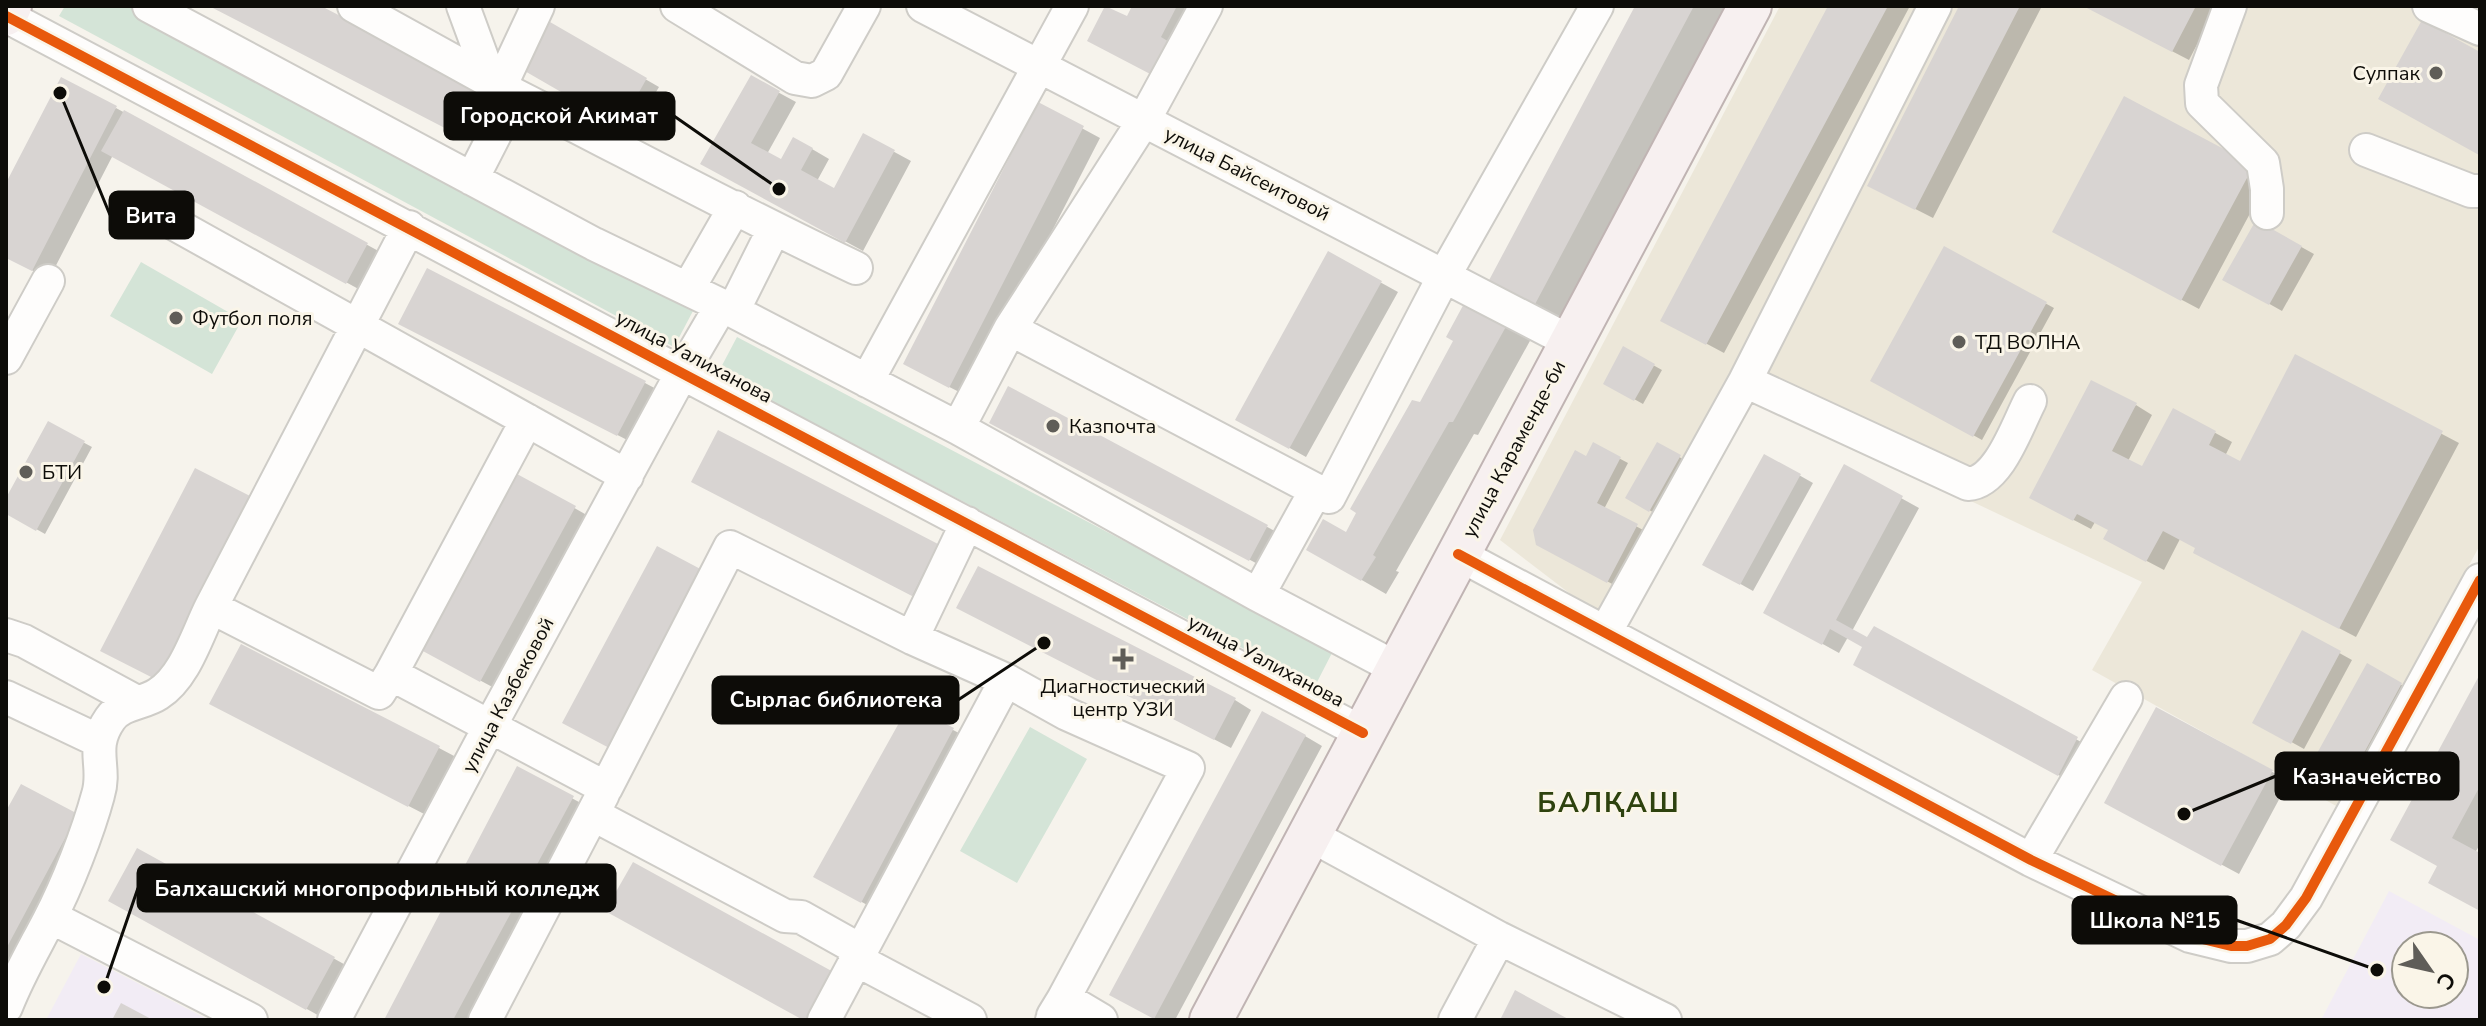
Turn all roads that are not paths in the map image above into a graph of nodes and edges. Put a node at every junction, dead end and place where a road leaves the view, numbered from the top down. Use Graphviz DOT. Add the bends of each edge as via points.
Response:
graph roads {
  1 [pos="10,6"];
  2 [pos="149,6"];
  3 [pos="354,6"];
  4 [pos="463,6"];
  5 [pos="538,6"];
  6 [pos="677,6"];
  7 [pos="864,6"];
  8 [pos="923,6"];
  9 [pos="1072,6"];
  10 [pos="1206,6"];
  11 [pos="1597,6"];
  12 [pos="1750,6"];
  13 [pos="1935,6"];
  14 [pos="2230,6"];
  15 [pos="2429,6"];
  16 [pos="6,15"];
  17 [pos="2480,29"];
  18 [pos="1039,66"];
  19 [pos="502,88"];
  20 [pos="1144,120"];
  21 [pos="2366,150"];
  22 [pos="472,179"];
  23 [pos="2480,191"];
  24 [pos="735,207"];
  25 [pos="155,213"];
  26 [pos="2267,213"];
  27 [pos="409,227"];
  28 [pos="774,229"];
  29 [pos="856,268"];
  30 [pos="1444,276"];
  31 [pos="48,281"];
  32 [pos="688,289"];
  33 [pos="727,309"];
  34 [pos="357,326"];
  35 [pos="1010,329"];
  36 [pos="1571,342"];
  37 [pos="6,358"];
  38 [pos="683,371"];
  39 [pos="867,381"];
  40 [pos="1745,381"];
  41 [pos="2030,401"];
  42 [pos="527,420"];
  43 [pos="958,428"];
  44 [pos="627,476"];
  45 [pos="1316,490"];
  46 [pos="967,523"];
  47 [pos="1458,554"];
  48 [pos="2480,580"];
  49 [pos="1258,595"];
  50 [pos="211,607"];
  51 [pos="1606,631"];
  52 [pos="6,635"];
  53 [pos="912,638"];
  54 [pos="1398,669"];
  55 [pos="391,674"];
  56 [pos="1006,680"];
  57 [pos="6,697"];
  58 [pos="2126,698"];
  59 [pos="135,701"];
  60 [pos="490,726"];
  61 [pos="1363,733"];
  62 [pos="99,741"];
  63 [pos="600,801"];
  64 [pos="1310,835"];
  65 [pos="2031,860"];
  66 [pos="51,917"];
  67 [pos="1499,938"];
  68 [pos="857,960"];
  69 [pos="6,1007"];
  70 [pos="1055,1013"];
  71 [pos="251,1020"];
  72 [pos="334,1020"];
  73 [pos="485,1020"];
  74 [pos="824,1020"];
  75 [pos="970,1020"];
  76 [pos="1101,1020"];
  77 [pos="1211,1020"];
  78 [pos="1455,1020"];
  79 [pos="1665,1020"];
  1 -- 16 [label="main road"];
  2 -- 22 [label="street"];
  3 -- 19 [label="street"];
  4 -- 19 [label="street"];
  5 -- 19 [label="street"];
  6 -- 7 [label="street" via="795,78 812,81 826,74"];
  8 -- 18 [label="street, улица Байсеитовой"];
  9 -- 18 [label="street"];
  10 -- 20 [label="street"];
  11 -- 30 [label="street"];
  12 -- 36 [label="main road, улица Караменде-би"];
  13 -- 40 [label="street"];
  14 -- 26 [label="street" via="2201,85 2202,103 2263,163"];
  15 -- 17 [label="street"];
  16 -- 27 [label="street, улица Уалиханова"];
  18 -- 20 [label="street, улица Байсеитовой"];
  18 -- 39 [label="street"];
  19 -- 22 [label="street"];
  19 -- 24 [label="street"];
  20 -- 30 [label="street, улица Байсеитовой"];
  20 -- 35 [label="street"];
  21 -- 23 [label="street"];
  22 -- 32 [label="street"];
  24 -- 28 [label="street"];
  24 -- 32 [label="street"];
  25 -- 34 [label="street"];
  27 -- 34 [label="street"];
  27 -- 38 [label="street, улица Уалиханова"];
  28 -- 29 [label="street"];
  28 -- 33 [label="street, улица Казбековой"];
  30 -- 36 [label="street, улица Байсеитовой"];
  30 -- 45 [label="street" via="1329,497"];
  31 -- 37 [label="street"];
  32 -- 33 [label="street"];
  33 -- 38 [label="street, улица Казбековой"];
  33 -- 39 [label="street"];
  34 -- 42 [label="street"];
  34 -- 50 [label="street"];
  35 -- 43 [label="street"];
  35 -- 45 [label="street"];
  36 -- 47 [label="main road, улица Караменде-би"];
  38 -- 44 [label="street, улица Казбековой"];
  38 -- 46 [label="street, улица Уалиханова"];
  39 -- 43 [label="street"];
  40 -- 41 [label="street" via="1968,484 1984,480 1995,469"];
  40 -- 51 [label="street"];
  42 -- 44 [label="street"];
  42 -- 55 [label="street"];
  43 -- 49 [label="street"];
  44 -- 60 [label="street, улица Казбековой"];
  45 -- 49 [label="street"];
  46 -- 53 [label="street"];
  46 -- 61 [label="street, улица Уалиханова"];
  47 -- 51 [label="street"];
  47 -- 54 [label="main road, улица Караменде-би"];
  48 -- 65 [label="street" via="2306,898 2270,939 2231,946 2190,936"];
  49 -- 54 [label="street"];
  50 -- 55 [label="street" via="379,693"];
  50 -- 59 [label="street" via="175,680 156,696"];
  51 -- 65 [label="street"];
  52 -- 59 [label="street"];
  53 -- 56 [label="street"];
  53 -- 63 [label="street" via="730,547"];
  54 -- 61 [label="main road, улица Караменде-би"];
  55 -- 60 [label="street"];
  56 -- 68 [label="street"];
  56 -- 70 [label="street" via="1067,714 1188,768"];
  57 -- 62 [label="street"];
  58 -- 65 [label="street"];
  59 -- 62 [label="street" via="112,716"];
  60 -- 63 [label="street"];
  60 -- 72 [label="street, улица Казбековой"];
  61 -- 64 [label="main road, улица Караменде-би"];
  62 -- 66 [label="street" via="100,791"];
  63 -- 68 [label="street" via="785,916 801,917 851,945"];
  63 -- 73 [label="street"];
  64 -- 67 [label="street"];
  64 -- 77 [label="main road, улица Караменде-би"];
  66 -- 69 [label="street"];
  66 -- 71 [label="street"];
  67 -- 78 [label="street"];
  67 -- 79 [label="street"];
  68 -- 74 [label="street"];
  68 -- 75 [label="street"];
  70 -- 76 [label="street"];
}
